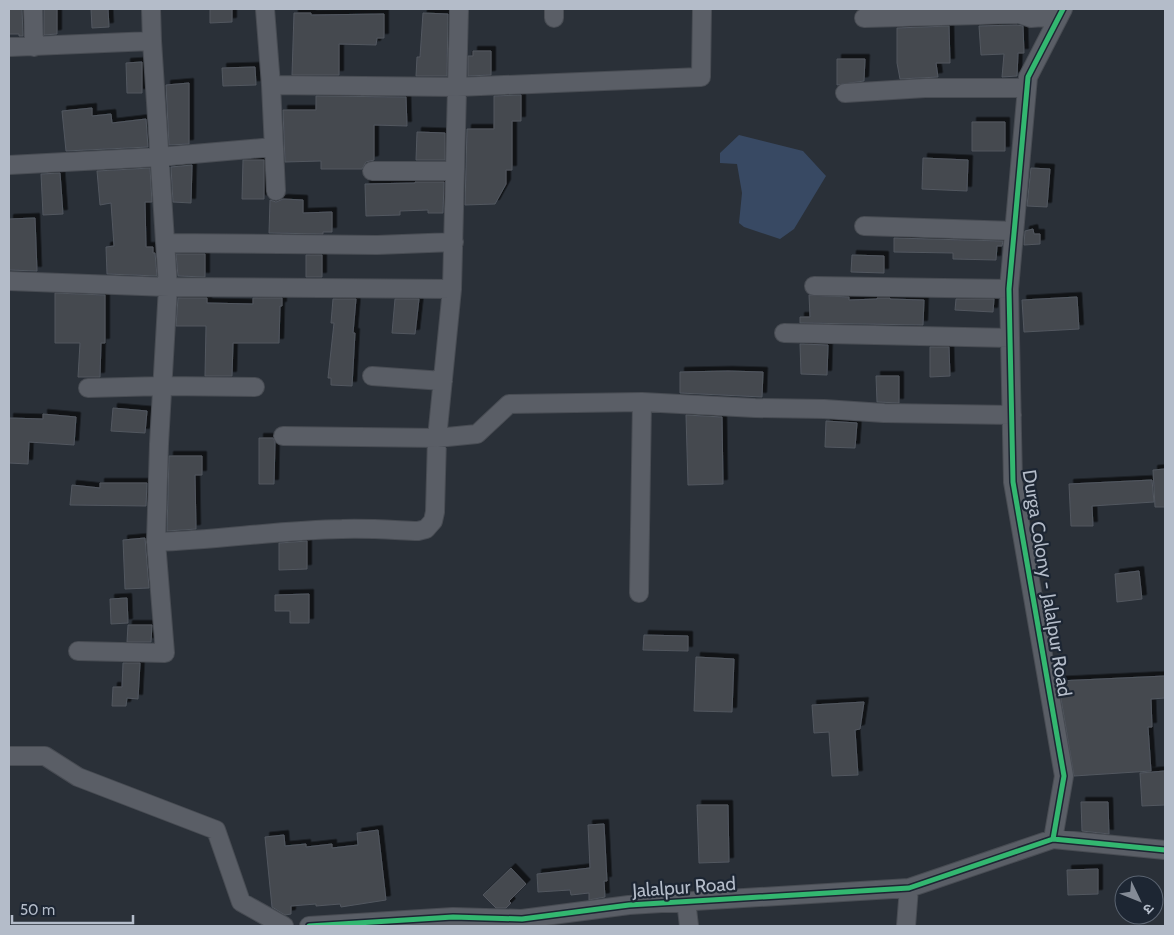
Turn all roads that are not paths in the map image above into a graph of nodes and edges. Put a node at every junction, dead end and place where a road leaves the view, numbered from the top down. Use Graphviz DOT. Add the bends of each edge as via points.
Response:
graph roads {
  1 [pos="33,9"];
  2 [pos="151,9"];
  3 [pos="265,9"];
  4 [pos="459,9"];
  5 [pos="702,9"];
  6 [pos="1060,13"];
  7 [pos="864,18"];
  8 [pos="152,41"];
  9 [pos="34,46"];
  10 [pos="9,47"];
  11 [pos="271,85"];
  12 [pos="457,87"];
  13 [pos="1027,88"];
  14 [pos="845,93"];
  15 [pos="274,146"];
  16 [pos="159,157"];
  17 [pos="9,165"];
  18 [pos="372,171"];
  19 [pos="455,172"];
  20 [pos="276,191"];
  21 [pos="864,226"];
  22 [pos="1014,231"];
  23 [pos="454,242"];
  24 [pos="165,243"];
  25 [pos="9,281"];
  26 [pos="814,286"];
  27 [pos="168,287"];
  28 [pos="452,289"];
  29 [pos="1009,289"];
  30 [pos="784,333"];
  31 [pos="1010,338"];
  32 [pos="372,376"];
  33 [pos="443,381"];
  34 [pos="163,386"];
  35 [pos="256,387"];
  36 [pos="88,388"];
  37 [pos="642,402"];
  38 [pos="1012,415"];
  39 [pos="283,436"];
  40 [pos="437,438"];
  41 [pos="156,542"];
  42 [pos="639,593"];
  43 [pos="78,651"];
  44 [pos="9,756"];
  45 [pos="1053,839"];
  46 [pos="1165,850"];
  47 [pos="909,888"];
  48 [pos="534,922"];
  49 [pos="284,926"];
  50 [pos="309,926"];
  51 [pos="906,926"];
  1 -- 9 [label="street"];
  2 -- 8 [label="street"];
  3 -- 11 [label="street"];
  4 -- 12 [label="street"];
  5 -- 12 [label="street" via="702,77"];
  6 -- 7 [label="street" via="1031,18 1019,14"];
  6 -- 13 [label="street, Durga Colony - Jalalpur Road" via="1028,76"];
  8 -- 9 [label="street"];
  8 -- 16 [label="street"];
  9 -- 10 [label="street"];
  11 -- 12 [label="street"];
  11 -- 15 [label="street"];
  12 -- 19 [label="street"];
  13 -- 14 [label="street" via="925,88"];
  13 -- 22 [label="street, Durga Colony - Jalalpur Road"];
  15 -- 16 [label="street"];
  15 -- 20 [label="street"];
  16 -- 17 [label="street"];
  16 -- 24 [label="street"];
  18 -- 19 [label="street"];
  19 -- 23 [label="street"];
  21 -- 22 [label="street"];
  22 -- 29 [label="street, Durga Colony - Jalalpur Road"];
  23 -- 24 [label="street" via="377,245"];
  23 -- 28 [label="street"];
  24 -- 27 [label="street"];
  25 -- 27 [label="street"];
  26 -- 29 [label="street"];
  27 -- 28 [label="street"];
  27 -- 34 [label="street"];
  28 -- 33 [label="street"];
  29 -- 31 [label="street, Durga Colony - Jalalpur Road"];
  30 -- 31 [label="street"];
  31 -- 38 [label="street, Durga Colony - Jalalpur Road"];
  32 -- 33 [label="street"];
  33 -- 40 [label="street"];
  34 -- 35 [label="street"];
  34 -- 36 [label="street"];
  34 -- 41 [label="street"];
  37 -- 38 [label="street"];
  37 -- 40 [label="street" via="509,404 477,434"];
  37 -- 42 [label="street"];
  38 -- 45 [label="street, Durga Colony - Jalalpur Road" via="1013,482 1064,776"];
  39 -- 40 [label="street"];
  40 -- 41 [label="street" via="435,512 426,529 342,528"];
  41 -- 43 [label="street" via="166,653"];
  44 -- 49 [label="street" via="46,756 78,777 216,830 241,902"];
  45 -- 46 [label="street"];
  45 -- 47 [label="street, Jalalpur Road"];
  47 -- 48 [label="street, Jalalpur Road" via="629,905"];
  47 -- 51 [label="street"];
  48 -- 50 [label="street, Jalalpur Road" via="453,917"];
}
